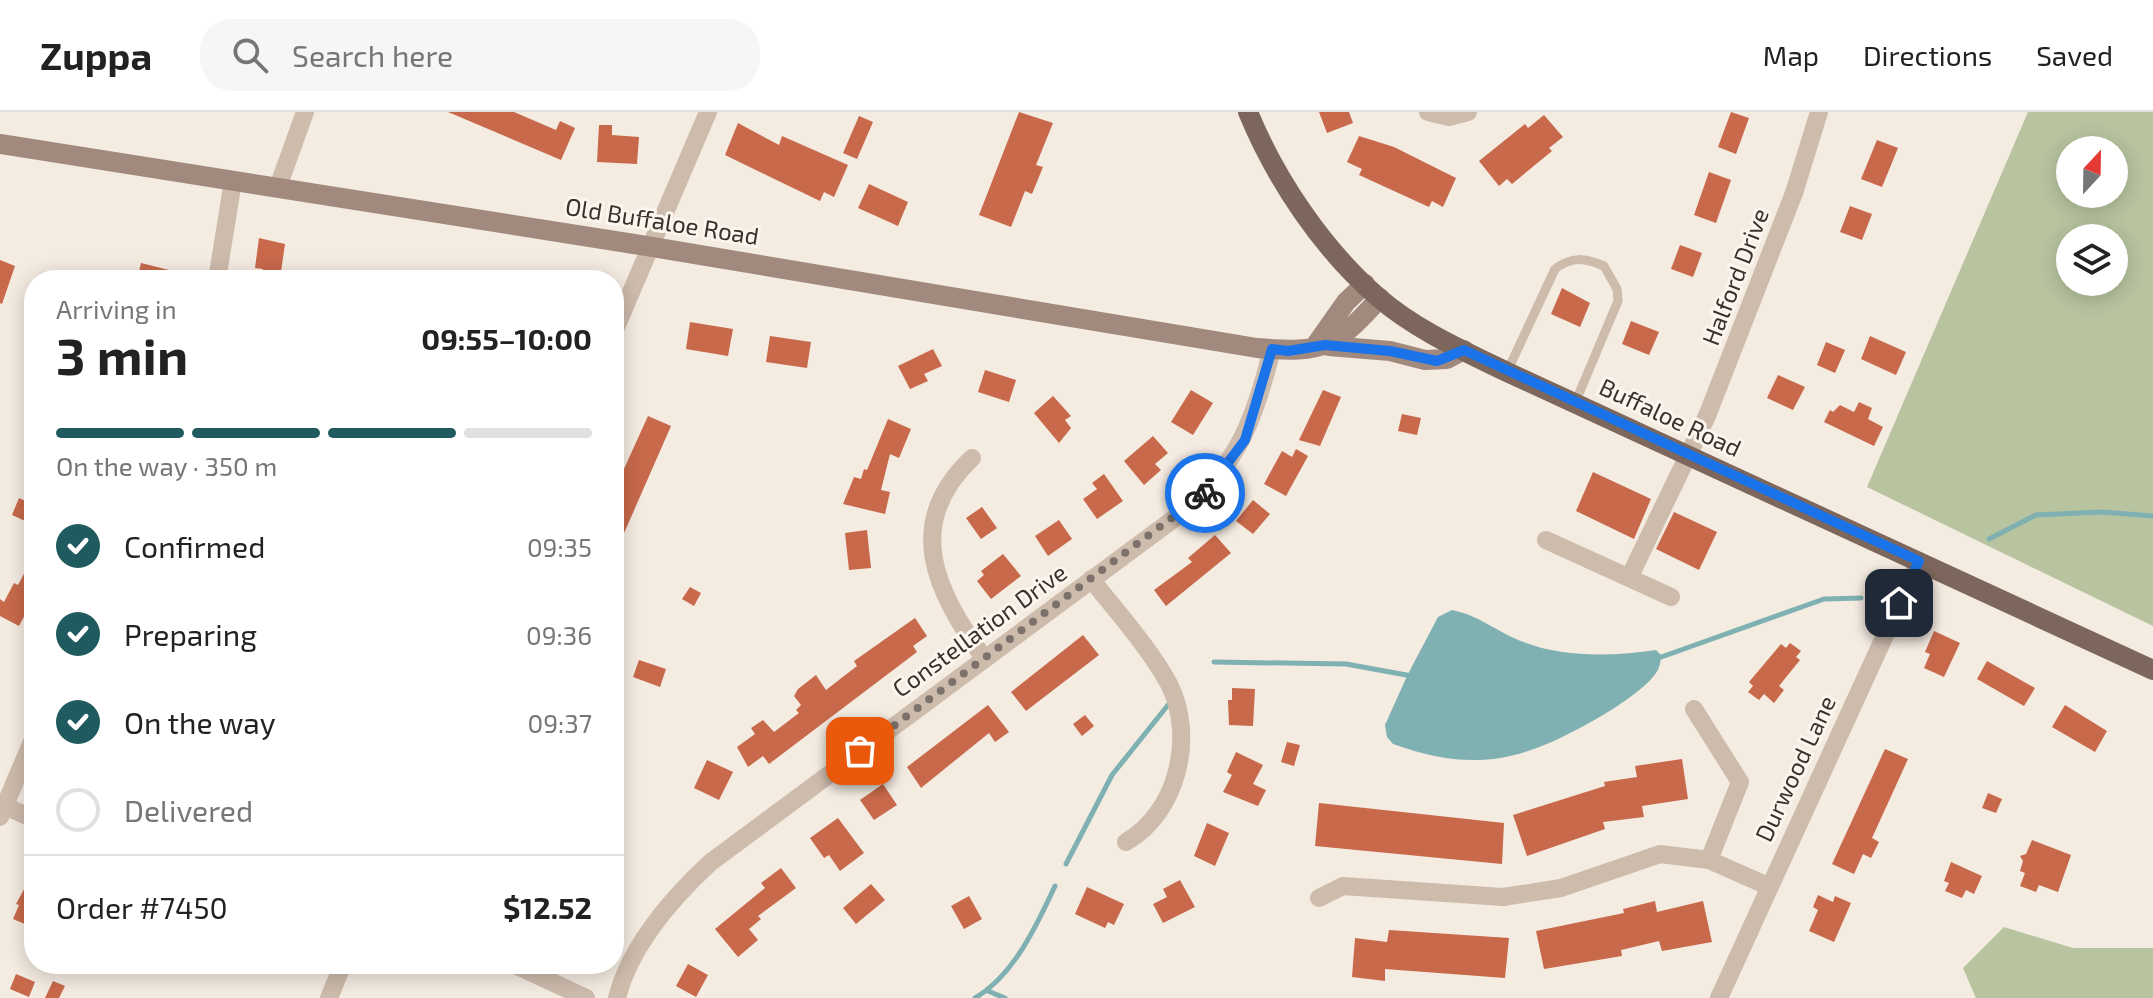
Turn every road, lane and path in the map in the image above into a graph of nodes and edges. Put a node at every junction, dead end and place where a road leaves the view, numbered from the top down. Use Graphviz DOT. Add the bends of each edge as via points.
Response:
graph roads {
  1 [pos="305,112"];
  2 [pos="708,112"];
  3 [pos="1248,112"];
  4 [pos="1428,112"];
  5 [pos="1468,112"];
  6 [pos="1819,112"];
  7 [pos="0,144"];
  8 [pos="233,181"];
  9 [pos="278,187"];
  10 [pos="650,246"];
  11 [pos="219,270"];
  12 [pos="1373,291"];
  13 [pos="624,308"];
  14 [pos="1320,346"];
  15 [pos="1272,349"];
  16 [pos="1464,350"];
  17 [pos="1507,372"];
  18 [pos="1575,403"];
  19 [pos="1688,454"];
  20 [pos="972,458"];
  21 [pos="1546,540"];
  22 [pos="1919,561"];
  23 [pos="1629,578"];
  24 [pos="1091,579"];
  25 [pos="1671,597"];
  26 [pos="984,658"];
  27 [pos="2153,670"];
  28 [pos="1694,709"];
  29 [pos="24,759"];
  30 [pos="1,809"];
  31 [pos="24,816"];
  32 [pos="1126,842"];
  33 [pos="1709,860"];
  34 [pos="1768,886"];
  35 [pos="1319,898"];
  36 [pos="339,974"];
  37 [pos="534,974"];
  38 [pos="329,998"];
  39 [pos="586,998"];
  40 [pos="617,998"];
  41 [pos="1719,998"];
  1 -- 9 [label="street"];
  2 -- 10 [label="street"];
  3 -- 12 [label="main road, Buffaloe Road" via="1292,194 1323,238"];
  4 -- 5 [label="street" via="1449,117"];
  6 -- 19 [label="street, Halford Drive" via="1753,304"];
  7 -- 8 [label="street, Old Buffaloe Road"];
  8 -- 9 [label="street, Old Buffaloe Road"];
  8 -- 11 [label="street"];
  9 -- 10 [label="street, Old Buffaloe Road"];
  10 -- 13 [label="street"];
  10 -- 15 [label="street, Old Buffaloe Road"];
  12 -- 14 [label="street" via="1346,302"];
  12 -- 16 [label="main road, Buffaloe Road" via="1414,323"];
  14 -- 15 [label="street, Old Buffaloe Road"];
  14 -- 16 [label="street, Old Buffaloe Road" via="1390,351 1425,360 1447,359"];
  15 -- 24 [label="street, Constellation Drive" via="1245,440 1214,484"];
  16 -- 17 [label="main road, Buffaloe Road"];
  17 -- 18 [label="main road, Buffaloe Road"];
  17 -- 18 [label="lane" via="1555,269 1579,258 1604,266 1618,301"];
  18 -- 19 [label="main road, Buffaloe Road"];
  19 -- 22 [label="main road, Buffaloe Road"];
  19 -- 23 [label="street, Halford Drive"];
  20 -- 26 [label="street" via="950,479 935,518 932,559 950,609"];
  21 -- 23 [label="street"];
  22 -- 27 [label="main road, Buffaloe Road"];
  22 -- 34 [label="street, Durwood Lane"];
  23 -- 25 [label="street"];
  24 -- 26 [label="street, Constellation Drive"];
  24 -- 32 [label="street" via="1168,683 1179,715 1171,791 1146,831"];
  26 -- 40 [label="street, Constellation Drive" via="711,862 664,910 620,983"];
  28 -- 33 [label="street" via="1740,782"];
  29 -- 30 [label="street"];
  30 -- 31 [label="street"];
  33 -- 34 [label="street"];
  33 -- 35 [label="street" via="1660,854 1561,888 1503,897 1343,886"];
  34 -- 41 [label="street, Durwood Lane"];
  36 -- 38 [label="street"];
  37 -- 39 [label="street"];
}
